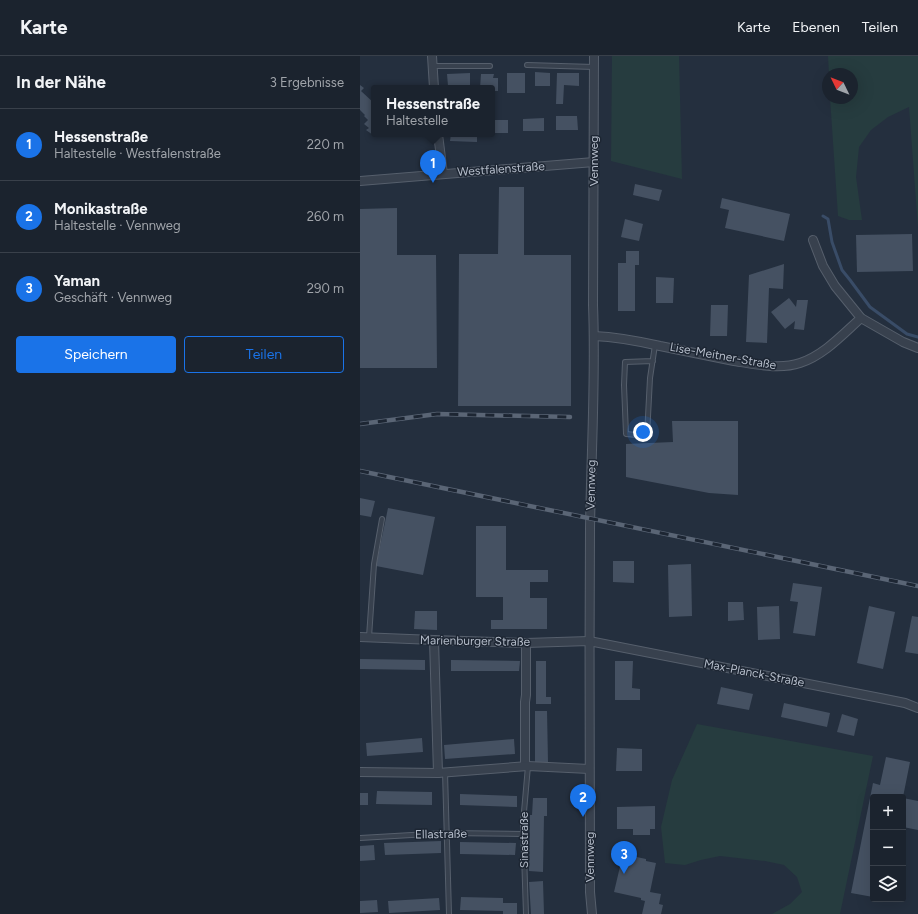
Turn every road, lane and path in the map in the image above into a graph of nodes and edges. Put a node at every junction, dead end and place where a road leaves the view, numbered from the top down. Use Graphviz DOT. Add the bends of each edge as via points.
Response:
graph roads {
  1 [pos="432,56"];
  2 [pos="594,56"];
  3 [pos="527,65"];
  4 [pos="433,66"];
  5 [pos="490,66"];
  6 [pos="594,67"];
  7 [pos="434,85"];
  8 [pos="438,137"];
  9 [pos="594,162"];
  10 [pos="443,174"];
  11 [pos="360,181"];
  12 [pos="813,240"];
  13 [pos="861,318"];
  14 [pos="594,336"];
  15 [pos="656,345"];
  16 [pos="918,348"];
  17 [pos="652,361"];
  18 [pos="382,519"];
  19 [pos="360,637"];
  20 [pos="369,638"];
  21 [pos="434,640"];
  22 [pos="589,641"];
  23 [pos="526,643"];
  24 [pos="918,708"];
  25 [pos="526,766"];
  26 [pos="589,769"];
  27 [pos="360,772"];
  28 [pos="441,773"];
  29 [pos="446,832"];
  30 [pos="523,834"];
  31 [pos="360,838"];
  32 [pos="449,914"];
  33 [pos="526,914"];
  34 [pos="592,914"];
  1 -- 4 [label="street"];
  2 -- 6 [label="street, Vennweg"];
  3 -- 6 [label="lane"];
  4 -- 5 [label="lane"];
  4 -- 7 [label="street"];
  6 -- 9 [label="street, Vennweg"];
  8 -- 10 [label="street"];
  9 -- 10 [label="street, Westfalenstraße"];
  9 -- 14 [label="street, Vennweg"];
  10 -- 11 [label="street, Westfalenstraße"];
  12 -- 13 [label="street" via="823,266 835,286"];
  13 -- 15 [label="street, Lise-Meitner-Straße" via="839,339 811,359 785,366 760,365"];
  13 -- 16 [label="street"];
  14 -- 15 [label="street, Lise-Meitner-Straße" via="611,336"];
  14 -- 22 [label="street, Vennweg"];
  15 -- 17 [label="lane"];
  17 -- 17 [label="lane" via="647,436 626,434 625,362"];
  18 -- 20 [label="lane" via="374,564"];
  19 -- 20 [label="street, Marienburger Straße"];
  20 -- 21 [label="street, Marienburger Straße"];
  21 -- 23 [label="street, Marienburger Straße"];
  21 -- 28 [label="street"];
  22 -- 23 [label="street, Marienburger Straße"];
  22 -- 24 [label="street, Max-Planck-Straße" via="905,703"];
  22 -- 26 [label="street, Vennweg"];
  23 -- 25 [label="street"];
  25 -- 26 [label="street"];
  25 -- 28 [label="street"];
  25 -- 30 [label="lane, Sinastraße"];
  26 -- 34 [label="street, Vennweg"];
  27 -- 28 [label="street"];
  28 -- 29 [label="lane"];
  29 -- 30 [label="lane, Ellastraße"];
  29 -- 31 [label="lane, Ellastraße"];
  29 -- 32 [label="lane"];
  30 -- 33 [label="lane, Sinastraße"];
}
